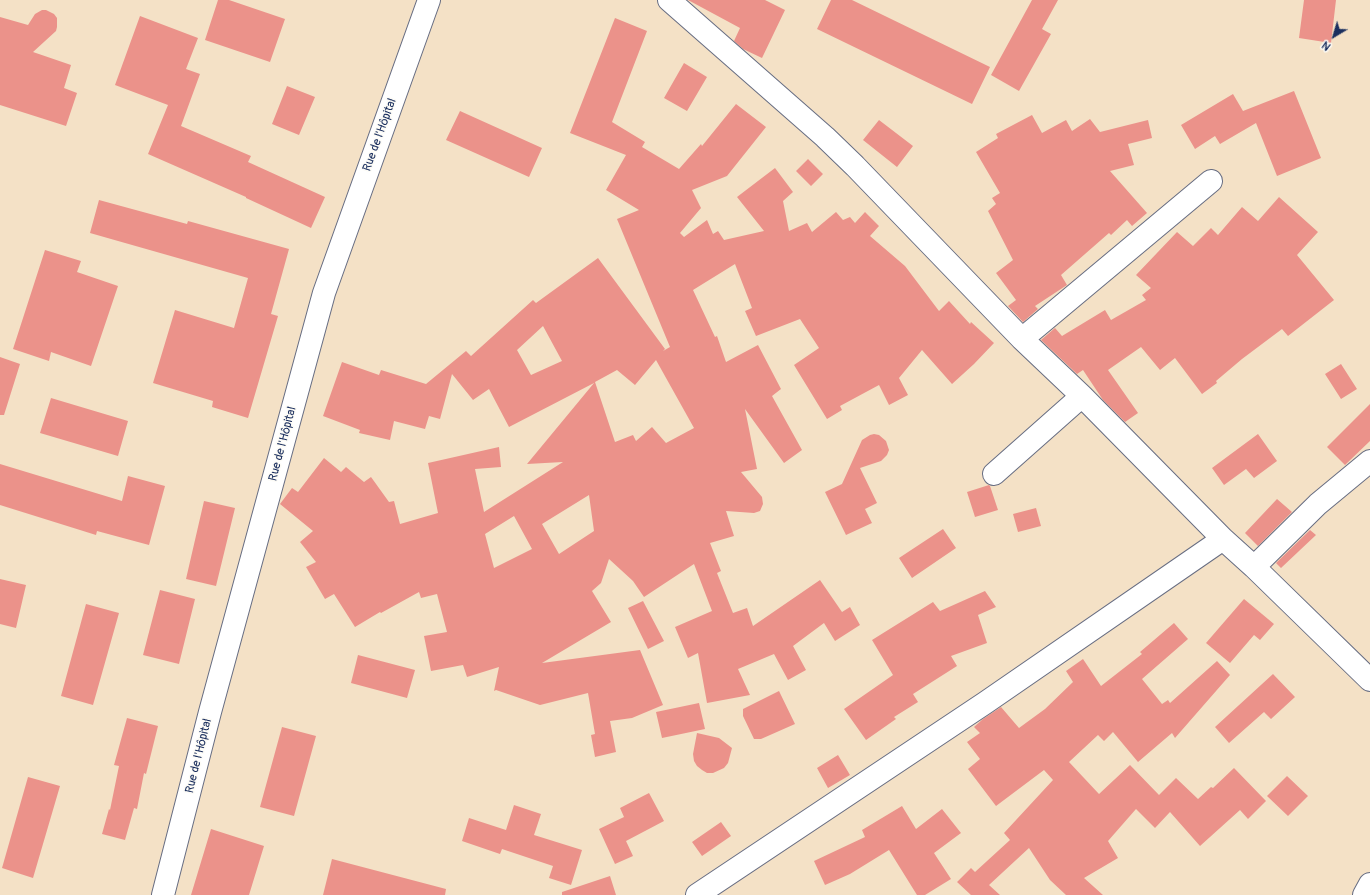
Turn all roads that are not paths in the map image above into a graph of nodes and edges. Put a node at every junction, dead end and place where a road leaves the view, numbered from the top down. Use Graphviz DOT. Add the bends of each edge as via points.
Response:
graph roads {
  1 [pos="429,0"];
  2 [pos="669,0"];
  3 [pos="1211,182"];
  4 [pos="1022,339"];
  5 [pos="1082,396"];
  6 [pos="1370,461"];
  7 [pos="994,474"];
  8 [pos="1223,539"];
  9 [pos="1254,567"];
  10 [pos="1370,680"];
  11 [pos="1370,884"];
  12 [pos="164,895"];
  13 [pos="697,895"];
  14 [pos="1364,895"];
  1 -- 12 [label="street, Rue de l'Hôpital" via="324,293 210,712"];
  2 -- 4 [label="street" via="825,137"];
  3 -- 4 [label="street"];
  4 -- 5 [label="street"];
  5 -- 7 [label="street"];
  5 -- 8 [label="street"];
  6 -- 9 [label="street" via="1318,504"];
  8 -- 9 [label="street"];
  8 -- 13 [label="street" via="985,703"];
  9 -- 10 [label="street"];
  11 -- 14 [label="street"];
}
